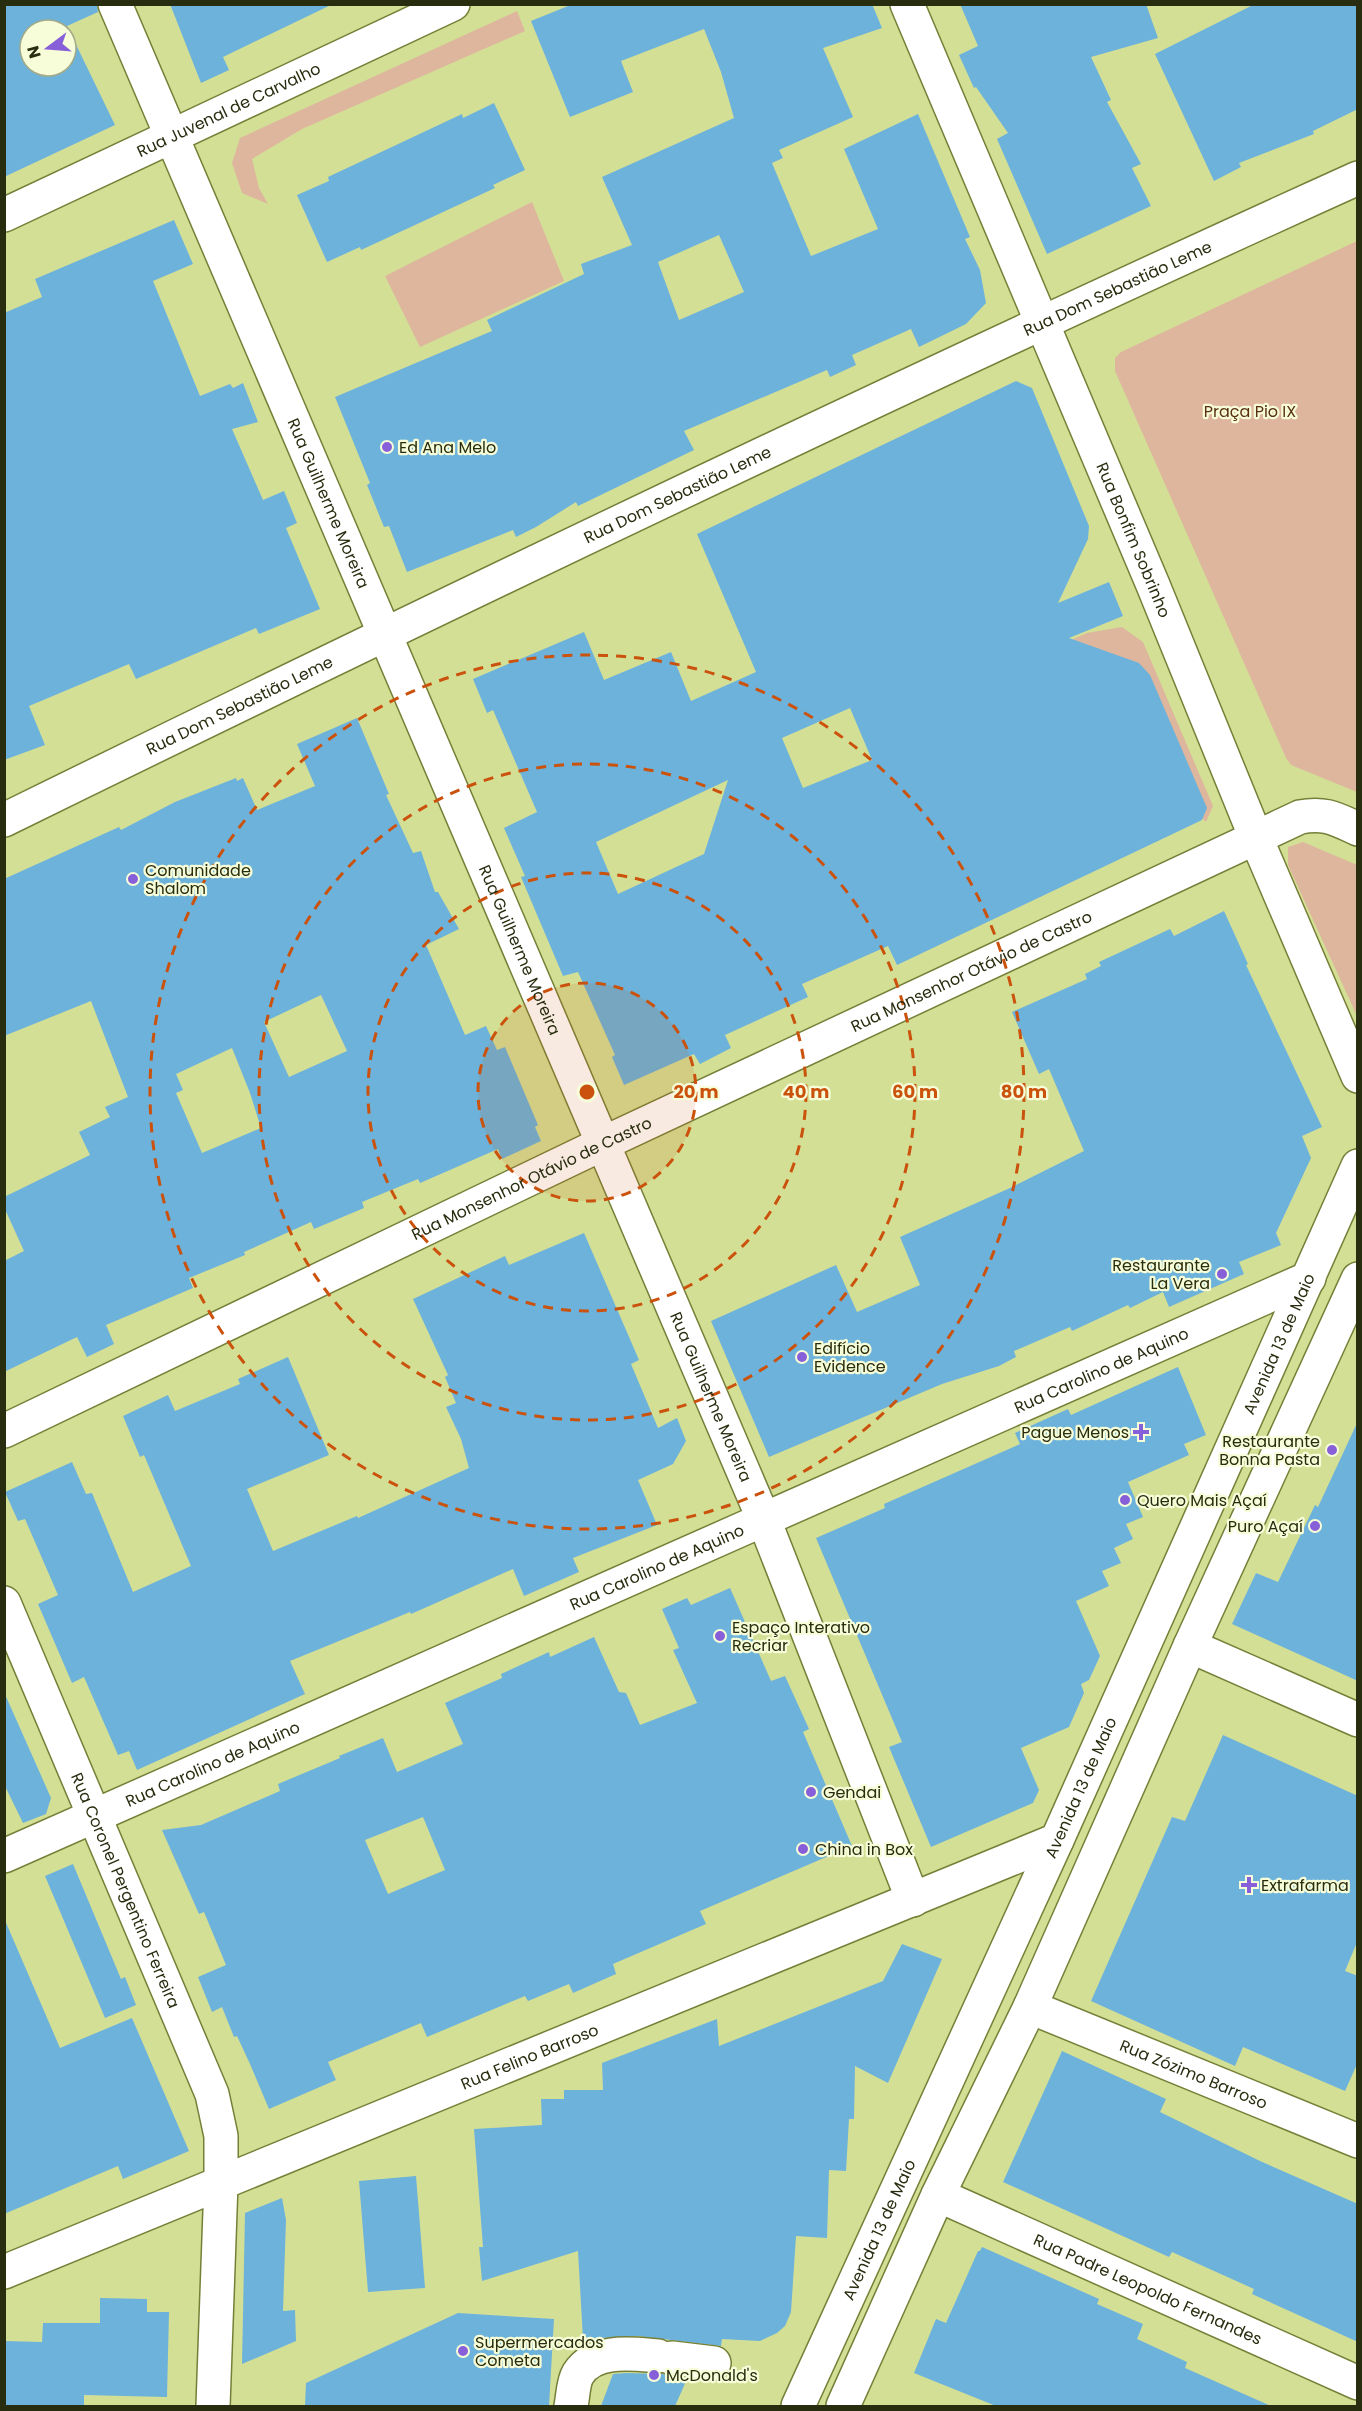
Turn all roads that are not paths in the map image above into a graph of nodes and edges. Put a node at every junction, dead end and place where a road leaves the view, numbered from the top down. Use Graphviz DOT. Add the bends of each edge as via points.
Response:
graph roads {
  1 [pos="114,4"];
  2 [pos="453,4"];
  3 [pos="907,4"];
  4 [pos="170,138"];
  5 [pos="1358,178"];
  6 [pos="4,215"];
  7 [pos="1041,322"];
  8 [pos="382,634"];
  9 [pos="4,820"];
  10 [pos="1358,829"];
  11 [pos="1256,838"];
  12 [pos="1358,1076"];
  13 [pos="602,1144"];
  14 [pos="1358,1166"];
  15 [pos="1309,1278"];
  16 [pos="1358,1279"];
  17 [pos="1351,1311"];
  18 [pos="4,1431"];
  19 [pos="764,1521"];
  20 [pos="4,1603"];
  21 [pos="1190,1646"];
  22 [pos="1358,1720"];
  23 [pos="94,1816"];
  24 [pos="1057,1840"];
  25 [pos="4,1856"];
  26 [pos="913,1900"];
  27 [pos="1030,2007"];
  28 [pos="1358,2141"];
  29 [pos="221,2183"];
  30 [pos="938,2195"];
  31 [pos="4,2272"];
  32 [pos="714,2363"];
  33 [pos="1358,2383"];
  34 [pos="213,2406"];
  35 [pos="571,2406"];
  36 [pos="798,2406"];
  37 [pos="843,2406"];
  1 -- 4 [label="street, Rua Guilherme Moreira"];
  2 -- 4 [label="street, Rua Juvenal de Carvalho"];
  3 -- 7 [label="street, Rua Bonfim Sobrinho"];
  4 -- 6 [label="street, Rua Juvenal de Carvalho"];
  4 -- 8 [label="street, Rua Guilherme Moreira"];
  5 -- 7 [label="street, Rua Dom Sebastião Leme"];
  7 -- 8 [label="street, Rua Dom Sebastião Leme"];
  7 -- 11 [label="street, Rua Bonfim Sobrinho"];
  8 -- 9 [label="street, Rua Dom Sebastião Leme"];
  8 -- 13 [label="street, Rua Guilherme Moreira"];
  10 -- 11 [label="street, Rua Monsenhor Otávio de Castro" via="1315,814"];
  11 -- 12 [label="street, Rua Bonfim Sobrinho"];
  11 -- 13 [label="street, Rua Monsenhor Otávio de Castro"];
  13 -- 18 [label="street, Rua Monsenhor Otávio de Castro"];
  13 -- 19 [label="street, Rua Guilherme Moreira"];
  14 -- 15 [label="street, Avenida 13 de Maio"];
  15 -- 19 [label="street, Rua Carolino de Aquino"];
  15 -- 24 [label="street, Avenida 13 de Maio"];
  16 -- 17 [label="street"];
  17 -- 21 [label="street"];
  19 -- 23 [label="street, Rua Carolino de Aquino"];
  19 -- 26 [label="street, Rua Guilherme Moreira"];
  20 -- 23 [label="street, Rua Coronel Pergentino Ferreira"];
  21 -- 22 [label="street"];
  21 -- 27 [label="street"];
  23 -- 25 [label="street, Rua Carolino de Aquino"];
  23 -- 29 [label="street, Rua Coronel Pergentino Ferreira" via="212,2094 220,2136"];
  24 -- 26 [label="street, Rua Felino Barroso"];
  24 -- 36 [label="street, Avenida 13 de Maio"];
  26 -- 29 [label="street, Rua Felino Barroso"];
  27 -- 28 [label="street, Rua Zózimo Barroso"];
  27 -- 30 [label="street"];
  29 -- 31 [label="street, Rua Felino Barroso"];
  29 -- 34 [label="street, Rua Coronel Pergentino Ferreira"];
  30 -- 33 [label="street, Rua Padre Leopoldo Fernandes"];
  30 -- 37 [label="street"];
  32 -- 35 [label="street" via="632,2354 599,2357 577,2375"];
}
